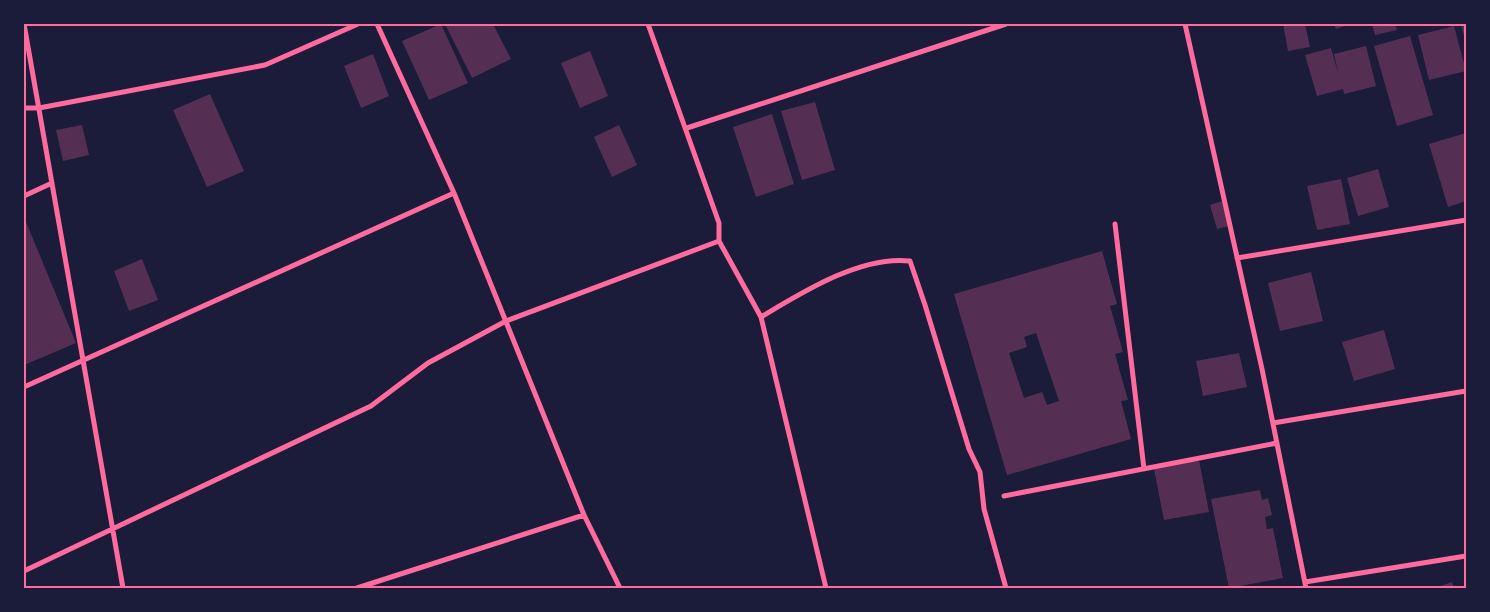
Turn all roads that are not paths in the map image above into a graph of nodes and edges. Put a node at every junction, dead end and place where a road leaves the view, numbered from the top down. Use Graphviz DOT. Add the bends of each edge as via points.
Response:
graph roads {
  1 [pos="24,24"];
  2 [pos="358,24"];
  3 [pos="377,24"];
  4 [pos="648,24"];
  5 [pos="1006,24"];
  6 [pos="1185,24"];
  7 [pos="24,108"];
  8 [pos="39,108"];
  9 [pos="687,128"];
  10 [pos="52,183"];
  11 [pos="454,193"];
  12 [pos="24,196"];
  13 [pos="1466,220"];
  14 [pos="1115,224"];
  15 [pos="719,241"];
  16 [pos="1237,258"];
  17 [pos="761,317"];
  18 [pos="506,321"];
  19 [pos="84,360"];
  20 [pos="24,386"];
  21 [pos="1466,391"];
  22 [pos="1273,424"];
  23 [pos="1277,443"];
  24 [pos="1144,469"];
  25 [pos="1004,496"];
  26 [pos="584,515"];
  27 [pos="112,530"];
  28 [pos="1466,556"];
  29 [pos="24,571"];
  30 [pos="1305,582"];
  31 [pos="123,588"];
  32 [pos="357,588"];
  33 [pos="620,588"];
  34 [pos="826,588"];
  35 [pos="1006,588"];
  36 [pos="1306,588"];
  1 -- 8 [label="street"];
  2 -- 8 [label="street" via="265,65"];
  3 -- 11 [label="street"];
  4 -- 9 [label="street"];
  5 -- 9 [label="street"];
  6 -- 16 [label="street"];
  7 -- 8 [label="street"];
  8 -- 10 [label="street"];
  9 -- 15 [label="street" via="719,223"];
  10 -- 12 [label="street"];
  10 -- 19 [label="street"];
  11 -- 18 [label="street"];
  11 -- 19 [label="street"];
  13 -- 16 [label="street"];
  14 -- 24 [label="street"];
  15 -- 17 [label="street"];
  15 -- 18 [label="street"];
  16 -- 22 [label="street"];
  17 -- 34 [label="street"];
  17 -- 35 [label="street" via="813,285 876,262 910,262 969,449 980,472 984,508"];
  18 -- 26 [label="street"];
  18 -- 27 [label="street" via="428,362 371,406"];
  19 -- 20 [label="street"];
  19 -- 27 [label="street"];
  21 -- 22 [label="street"];
  22 -- 23 [label="street"];
  23 -- 24 [label="street"];
  23 -- 30 [label="street"];
  24 -- 25 [label="street"];
  26 -- 32 [label="street"];
  26 -- 33 [label="street"];
  27 -- 29 [label="street"];
  27 -- 31 [label="street"];
  28 -- 30 [label="street"];
  30 -- 36 [label="street"];
}
